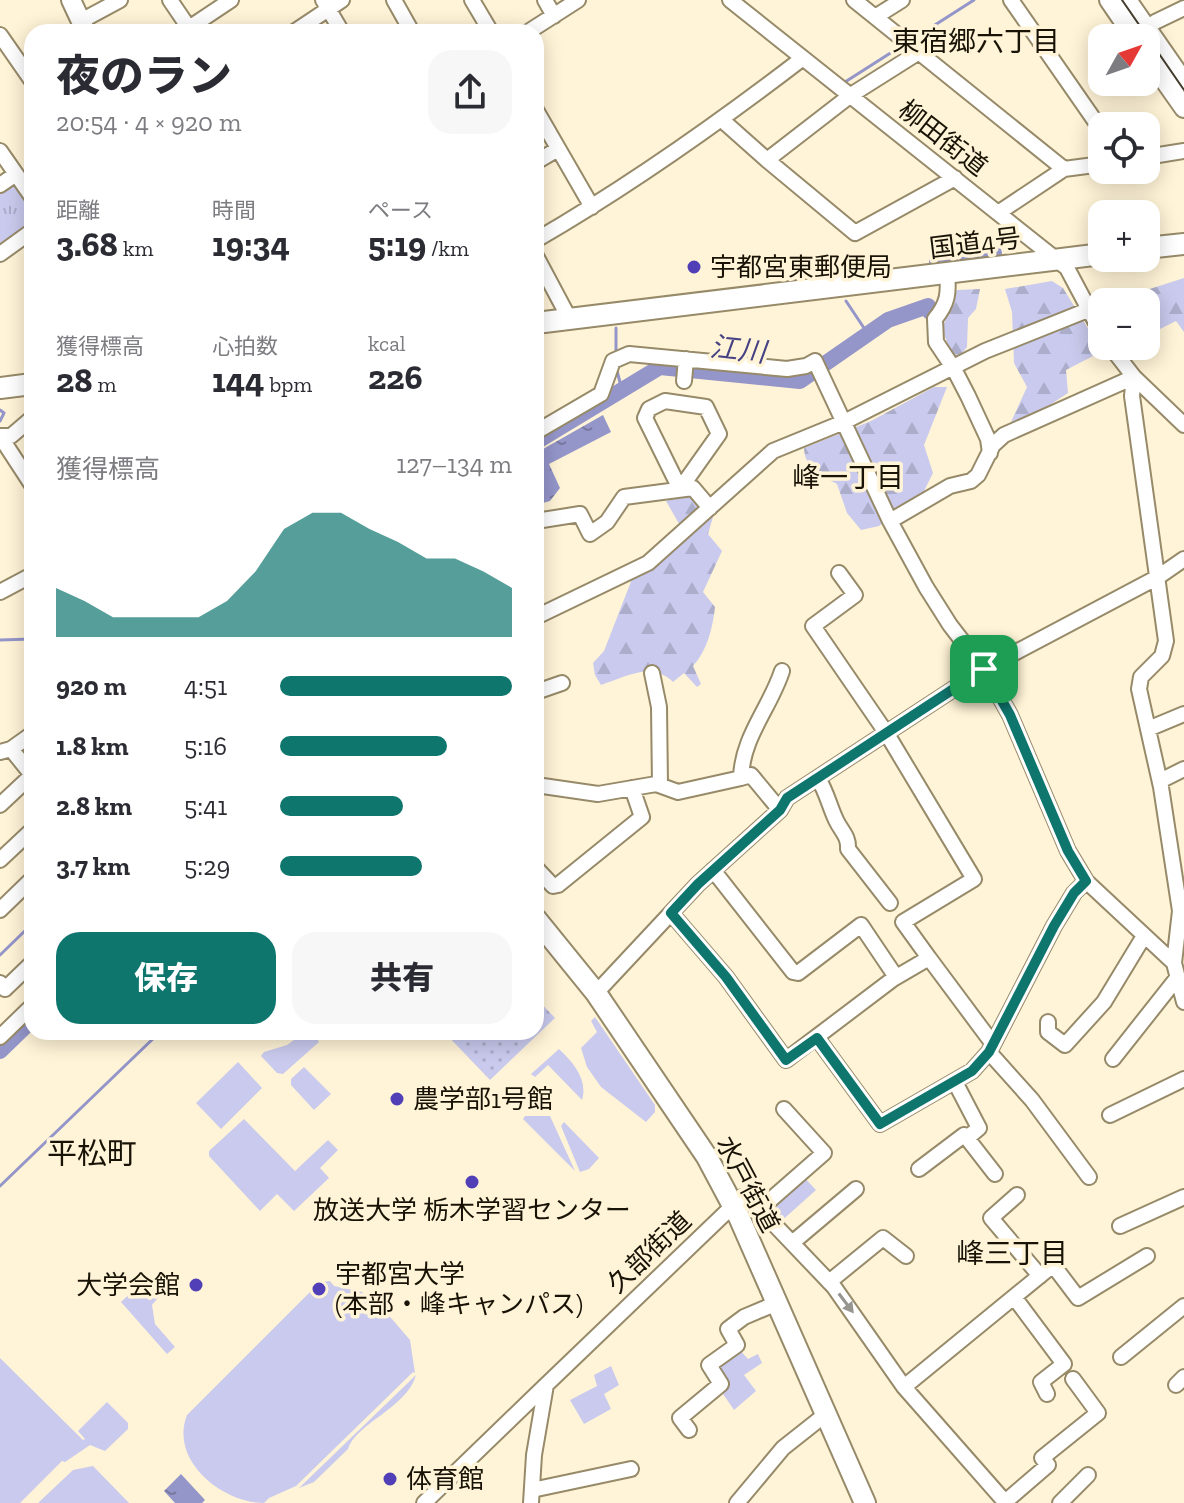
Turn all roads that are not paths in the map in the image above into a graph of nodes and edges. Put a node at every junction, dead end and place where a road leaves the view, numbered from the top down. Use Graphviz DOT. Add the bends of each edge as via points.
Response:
graph roads {
  1 [pos="71,0"];
  2 [pos="120,0"];
  3 [pos="170,0"];
  4 [pos="231,0"];
  5 [pos="342,0"];
  6 [pos="394,0"];
  7 [pos="472,0"];
  8 [pos="545,0"];
  9 [pos="578,0"];
  10 [pos="730,0"];
  11 [pos="854,0"];
  12 [pos="902,0"];
  13 [pos="1011,0"];
  14 [pos="1100,0"];
  15 [pos="1109,0"];
  16 [pos="1127,0"];
  17 [pos="1139,0"];
  18 [pos="325,4"];
  19 [pos="1184,8"];
  20 [pos="554,16"];
  21 [pos="875,17"];
  22 [pos="83,24"];
  23 [pos="88,24"];
  24 [pos="185,24"];
  25 [pos="198,24"];
  26 [pos="303,24"];
  27 [pos="337,24"];
  28 [pos="408,24"];
  29 [pos="486,24"];
  30 [pos="541,24"];
  31 [pos="1115,24"];
  32 [pos="1133,24"];
  33 [pos="1140,24"];
  34 [pos="1144,24"];
  35 [pos="1160,27"];
  36 [pos="0,35"];
  37 [pos="1160,47"];
  38 [pos="5,52"];
  39 [pos="919,52"];
  40 [pos="1160,53"];
  41 [pos="803,58"];
  42 [pos="1160,63"];
  43 [pos="1184,64"];
  44 [pos="24,72"];
  45 [pos="1184,82"];
  46 [pos="1160,91"];
  47 [pos="851,95"];
  48 [pos="1184,108"];
  49 [pos="1089,112"];
  50 [pos="722,120"];
  51 [pos="544,124"];
  52 [pos="1184,125"];
  53 [pos="558,149"];
  54 [pos="0,151"];
  55 [pos="1184,151"];
  56 [pos="1160,155"];
  57 [pos="544,157"];
  58 [pos="767,160"];
  59 [pos="1088,166"];
  60 [pos="1064,169"];
  61 [pos="16,174"];
  62 [pos="955,178"];
  63 [pos="0,185"];
  64 [pos="24,186"];
  65 [pos="592,207"];
  66 [pos="998,213"];
  67 [pos="544,235"];
  68 [pos="24,237"];
  69 [pos="1184,244"];
  70 [pos="1160,247"];
  71 [pos="0,254"];
  72 [pos="1088,255"];
  73 [pos="1055,259"];
  74 [pos="544,271"];
  75 [pos="947,273"];
  76 [pos="1088,310"];
  77 [pos="569,318"];
  78 [pos="544,322"];
  79 [pos="1121,360"];
  80 [pos="954,369"];
  81 [pos="1134,377"];
  82 [pos="24,385"];
  83 [pos="0,388"];
  84 [pos="844,422"];
  85 [pos="24,425"];
  86 [pos="1184,425"];
  87 [pos="544,427"];
  88 [pos="0,436"];
  89 [pos="990,453"];
  90 [pos="24,473"];
  91 [pos="680,489"];
  92 [pos="710,508"];
  93 [pos="544,520"];
  94 [pos="890,521"];
  95 [pos="1184,559"];
  96 [pos="839,573"];
  97 [pos="1158,577"];
  98 [pos="24,579"];
  99 [pos="0,592"];
  100 [pos="544,613"];
  101 [pos="984,669"];
  102 [pos="782,671"];
  103 [pos="652,673"];
  104 [pos="562,683"];
  105 [pos="544,689"];
  106 [pos="1184,714"];
  107 [pos="1148,729"];
  108 [pos="887,734"];
  109 [pos="24,739"];
  110 [pos="6,750"];
  111 [pos="24,767"];
  112 [pos="1184,769"];
  113 [pos="741,778"];
  114 [pos="818,778"];
  115 [pos="1160,781"];
  116 [pos="24,782"];
  117 [pos="660,785"];
  118 [pos="544,786"];
  119 [pos="632,788"];
  120 [pos="0,805"];
  121 [pos="780,810"];
  122 [pos="24,838"];
  123 [pos="0,860"];
  124 [pos="713,870"];
  125 [pos="544,876"];
  126 [pos="1180,880"];
  127 [pos="1086,881"];
  128 [pos="24,887"];
  129 [pos="890,903"];
  130 [pos="0,910"];
  131 [pos="671,913"];
  132 [pos="544,929"];
  133 [pos="1181,933"];
  134 [pos="1144,936"];
  135 [pos="929,958"];
  136 [pos="1176,970"];
  137 [pos="24,971"];
  138 [pos="896,977"];
  139 [pos="0,983"];
  140 [pos="596,993"];
  141 [pos="1184,1002"];
  142 [pos="24,1013"];
  143 [pos="1048,1022"];
  144 [pos="2,1031"];
  145 [pos="817,1038"];
  146 [pos="991,1048"];
  147 [pos="1113,1059"];
  148 [pos="1184,1079"];
  149 [pos="955,1082"];
  150 [pos="784,1109"];
  151 [pos="1110,1115"];
  152 [pos="967,1138"];
  153 [pos="919,1169"];
  154 [pos="995,1174"];
  155 [pos="1089,1177"];
  156 [pos="856,1189"];
  157 [pos="1017,1195"];
  158 [pos="1184,1197"];
  159 [pos="732,1204"];
  160 [pos="760,1209"];
  161 [pos="1120,1226"];
  162 [pos="792,1243"];
  163 [pos="906,1256"];
  164 [pos="1147,1256"];
  165 [pos="1040,1276"];
  166 [pos="829,1282"];
  167 [pos="1014,1297"];
  168 [pos="777,1303"];
  169 [pos="1184,1306"];
  170 [pos="1121,1357"];
  171 [pos="1073,1379"];
  172 [pos="546,1385"];
  173 [pos="904,1387"];
  174 [pos="1047,1394"];
  175 [pos="826,1414"];
  176 [pos="689,1430"];
  177 [pos="631,1469"];
  178 [pos="1088,1475"];
  179 [pos="531,1497"];
  180 [pos="1006,1502"];
  181 [pos="424,1503"];
  182 [pos="737,1503"];
  183 [pos="865,1503"];
  184 [pos="1060,1503"];
  1 -- 22 [label="main road"];
  2 -- 23 [label="street"];
  3 -- 24 [label="street"];
  4 -- 25 [label="street"];
  5 -- 18 [label="street"];
  6 -- 28 [label="street"];
  7 -- 29 [label="street"];
  8 -- 20 [label="street"];
  9 -- 20 [label="street"];
  10 -- 41 [label="street, 柳田街道"];
  11 -- 21 [label="street"];
  12 -- 21 [label="street"];
  13 -- 49 [label="street"];
  14 -- 31 [label="main road"];
  15 -- 32 [label="main road"];
  16 -- 33 [label="main road"];
  17 -- 34 [label="main road"];
  18 -- 26 [label="street"];
  18 -- 27 [label="street"];
  19 -- 35 [label="street"];
  20 -- 30 [label="street"];
  21 -- 39 [label="street"];
  36 -- 38 [label="street"];
  37 -- 43 [label="main road"];
  38 -- 44 [label="street"];
  39 -- 47 [label="street"];
  39 -- 60 [label="street"];
  40 -- 45 [label="main road"];
  41 -- 47 [label="street, 柳田街道"];
  41 -- 50 [label="street"];
  42 -- 48 [label="main road"];
  46 -- 52 [label="main road"];
  47 -- 58 [label="street"];
  47 -- 62 [label="street, 柳田街道"];
  50 -- 58 [label="street"];
  50 -- 65 [label="street"];
  51 -- 53 [label="street"];
  53 -- 57 [label="street"];
  53 -- 65 [label="street"];
  54 -- 61 [label="street"];
  55 -- 56 [label="street"];
  58 -- 62 [label="street" via="855,233"];
  59 -- 60 [label="street"];
  60 -- 66 [label="street"];
  61 -- 63 [label="street"];
  61 -- 64 [label="street"];
  62 -- 66 [label="street, 柳田街道"];
  65 -- 67 [label="street"];
  66 -- 73 [label="street, 柳田街道"];
  68 -- 71 [label="street"];
  69 -- 70 [label="highway"];
  72 -- 73 [label="highway, 国道4号"];
  73 -- 75 [label="highway, 国道4号"];
  73 -- 76 [label="street, 柳田街道" via="1070,273"];
  74 -- 77 [label="street"];
  75 -- 77 [label="highway, 国道4号"];
  75 -- 80 [label="street" via="949,293 935,319 936,342"];
  76 -- 80 [label="street"];
  77 -- 78 [label="highway, 国道4号"];
  79 -- 81 [label="street"];
  80 -- 84 [label="street"];
  80 -- 89 [label="street"];
  81 -- 86 [label="street"];
  81 -- 89 [label="street" via="1004,435"];
  81 -- 97 [label="street" via="1132,396"];
  82 -- 83 [label="highway"];
  84 -- 87 [label="street" via="815,361 787,369 685,369 629,354 613,361 601,394"];
  84 -- 92 [label="street" via="773,451"];
  84 -- 94 [label="street"];
  85 -- 88 [label="street" via="11,436"];
  88 -- 90 [label="street"];
  89 -- 94 [label="street" via="971,481 950,486"];
  91 -- 91 [label="street" via="719,434 706,407 665,401 649,409 645,418"];
  91 -- 92 [label="street" via="693,488"];
  91 -- 93 [label="street" via="624,497 607,522 590,534 580,514"];
  92 -- 100 [label="street" via="635,571"];
  94 -- 101 [label="street" via="950,625"];
  95 -- 97 [label="street"];
  96 -- 108 [label="street" via="855,595 813,626"];
  97 -- 101 [label="street"];
  97 -- 107 [label="street" via="1166,641 1162,656 1141,677"];
  98 -- 99 [label="street"];
  101 -- 108 [label="street"];
  101 -- 127 [label="street"];
  102 -- 113 [label="street" via="741,760"];
  103 -- 117 [label="street" via="659,707"];
  104 -- 105 [label="street"];
  106 -- 107 [label="street"];
  107 -- 115 [label="street"];
  108 -- 114 [label="street"];
  108 -- 135 [label="street" via="974,879 903,922"];
  109 -- 110 [label="street"];
  110 -- 111 [label="street"];
  112 -- 115 [label="street"];
  113 -- 117 [label="street" via="678,792"];
  113 -- 121 [label="street" via="751,775"];
  114 -- 121 [label="street" via="787,798"];
  114 -- 129 [label="street" via="849,839 848,849"];
  115 -- 126 [label="street"];
  116 -- 120 [label="street"];
  117 -- 119 [label="street"];
  118 -- 119 [label="street" via="598,794"];
  119 -- 125 [label="street" via="642,817 558,885"];
  121 -- 124 [label="street"];
  122 -- 123 [label="street"];
  124 -- 131 [label="street"];
  124 -- 138 [label="street" via="793,972 861,925"];
  126 -- 133 [label="street"];
  127 -- 134 [label="street"];
  127 -- 146 [label="street" via="1054,926"];
  128 -- 130 [label="street"];
  131 -- 140 [label="street"];
  131 -- 145 [label="street" via="786,1060"];
  132 -- 140 [label="highway, 水戸街道"];
  133 -- 136 [label="street"];
  134 -- 136 [label="street"];
  134 -- 143 [label="street" via="1104,1002 1065,1045 1048,1032"];
  135 -- 138 [label="street"];
  135 -- 146 [label="street"];
  136 -- 141 [label="street"];
  136 -- 147 [label="street"];
  137 -- 139 [label="street" via="5,989"];
  138 -- 145 [label="street"];
  140 -- 159 [label="highway, 水戸街道" via="701,1148"];
  142 -- 144 [label="street"];
  145 -- 149 [label="street" via="880,1124"];
  146 -- 149 [label="street"];
  146 -- 155 [label="street"];
  148 -- 151 [label="street"];
  149 -- 152 [label="street" via="979,1128"];
  150 -- 160 [label="street" via="824,1153"];
  152 -- 153 [label="street" via="964,1135"];
  152 -- 154 [label="street"];
  156 -- 162 [label="street"];
  157 -- 165 [label="street" via="991,1218"];
  158 -- 161 [label="street"];
  159 -- 160 [label="street" via="742,1197"];
  159 -- 168 [label="highway, 水戸街道"];
  159 -- 172 [label="street, 久部街道"];
  160 -- 162 [label="street"];
  162 -- 166 [label="street"];
  163 -- 166 [label="street" via="883,1238"];
  164 -- 165 [label="street" via="1078,1298 1053,1265"];
  165 -- 167 [label="street"];
  166 -- 173 [label="street, one-way"];
  167 -- 173 [label="street"];
  167 -- 174 [label="street" via="1064,1364 1041,1382"];
  168 -- 175 [label="highway, 水戸街道"];
  168 -- 176 [label="street" via="728,1329 737,1345 709,1365 721,1384 680,1418"];
  169 -- 170 [label="street"];
  171 -- 180 [label="street" via="1098,1413 1042,1458 1048,1465"];
  172 -- 179 [label="street"];
  172 -- 181 [label="street, 久部街道"];
  173 -- 180 [label="street"];
  175 -- 182 [label="street" via="783,1448"];
  175 -- 183 [label="highway, 水戸街道"];
  177 -- 179 [label="street"];
  178 -- 184 [label="street"];
}
